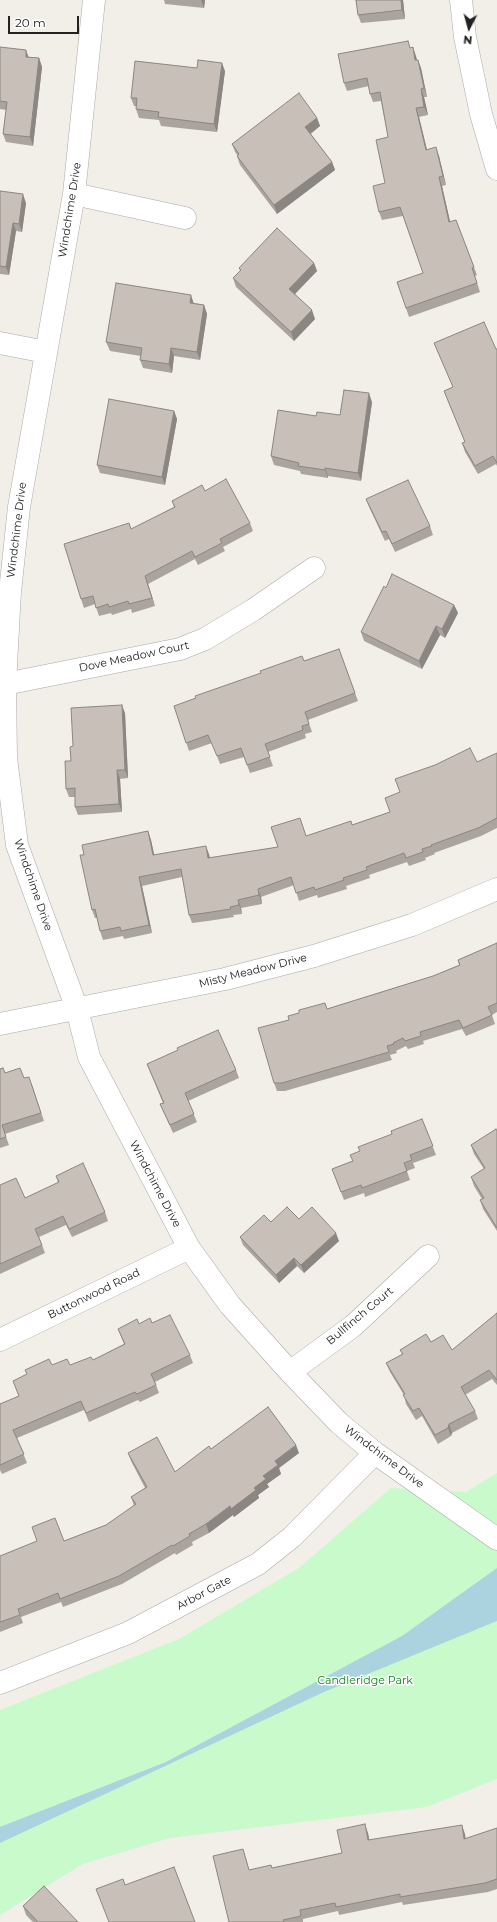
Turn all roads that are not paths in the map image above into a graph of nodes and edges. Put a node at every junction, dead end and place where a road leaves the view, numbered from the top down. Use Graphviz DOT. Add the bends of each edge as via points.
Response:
graph roads {
  1 [pos="94,0"];
  2 [pos="461,0"];
  3 [pos="497,169"];
  4 [pos="74,194"];
  5 [pos="185,218"];
  6 [pos="0,343"];
  7 [pos="46,352"];
  8 [pos="314,568"];
  9 [pos="5,684"];
  10 [pos="497,889"];
  11 [pos="78,1009"];
  12 [pos="0,1024"];
  13 [pos="189,1248"];
  14 [pos="428,1256"];
  15 [pos="0,1340"];
  16 [pos="290,1372"];
  17 [pos="375,1452"];
  18 [pos="497,1539"];
  19 [pos="0,1683"];
  1 -- 4 [label="street, Windchime Drive"];
  2 -- 3 [label="street" via="465,37 481,114"];
  4 -- 5 [label="street"];
  4 -- 7 [label="street, Windchime Drive"];
  6 -- 7 [label="street"];
  7 -- 9 [label="street, Windchime Drive" via="19,507 10,592"];
  8 -- 9 [label="street, Dove Meadow Court" via="253,610 205,639 180,649"];
  9 -- 11 [label="street, Windchime Drive" via="6,758 17,845"];
  10 -- 11 [label="street, Misty Meadow Drive" via="412,925 314,956 225,979"];
  11 -- 12 [label="street, Misty Meadow Drive"];
  11 -- 13 [label="street, Windchime Drive" via="89,1057"];
  13 -- 15 [label="street, Buttonwood Road"];
  13 -- 16 [label="street, Windchime Drive" via="230,1305"];
  14 -- 16 [label="street, Bullfinch Court" via="352,1326"];
  16 -- 17 [label="street, Windchime Drive" via="339,1424"];
  17 -- 18 [label="street, Windchime Drive"];
  17 -- 19 [label="street, Arbor Gate" via="292,1537 258,1564 128,1633"];
}
